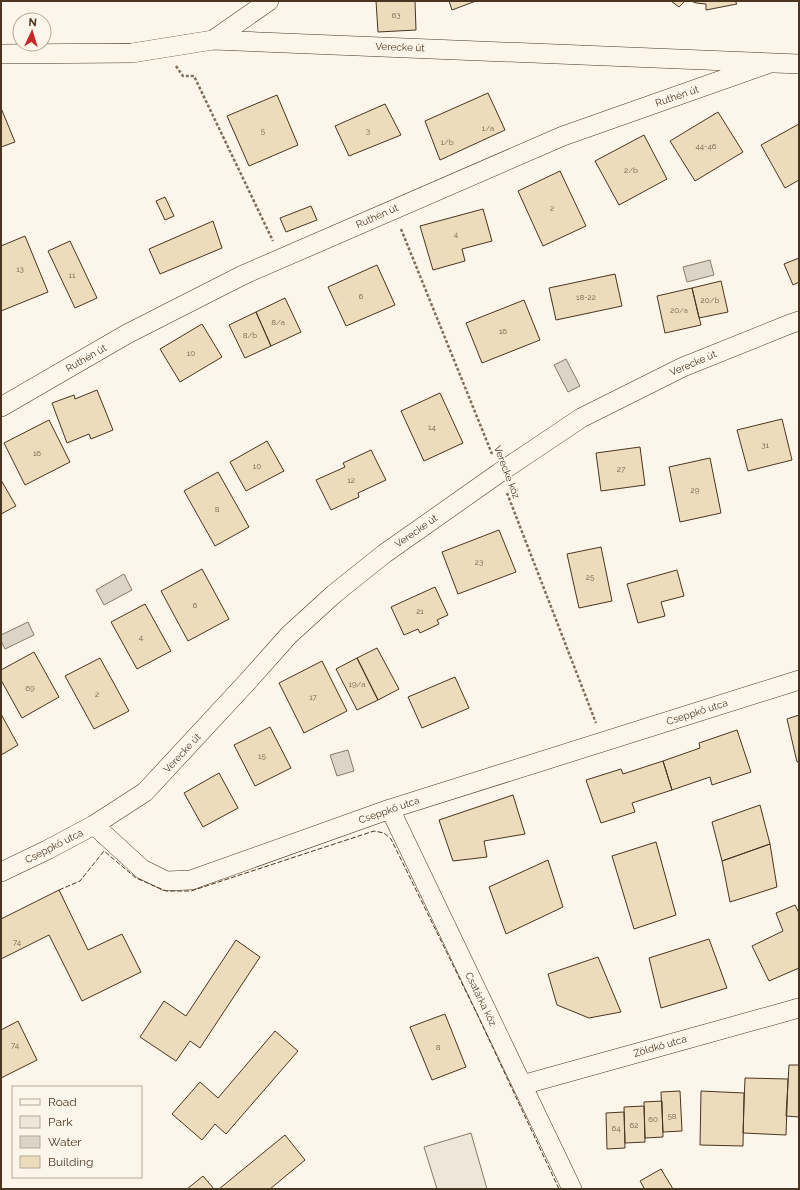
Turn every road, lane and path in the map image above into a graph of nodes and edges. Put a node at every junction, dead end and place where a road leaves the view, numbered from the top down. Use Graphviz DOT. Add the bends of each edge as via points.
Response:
graph roads {
  1 [pos="269,1"];
  2 [pos="213,40"];
  3 [pos="1,54"];
  4 [pos="770,63"];
  5 [pos="799,64"];
  6 [pos="194,76"];
  7 [pos="393,209"];
  8 [pos="281,258"];
  9 [pos="799,321"];
  10 [pos="1,407"];
  11 [pos="499,473"];
  12 [pos="799,680"];
  13 [pos="604,742"];
  14 [pos="390,809"];
  15 [pos="94,825"];
  16 [pos="1,872"];
  17 [pos="799,1008"];
  18 [pos="522,1085"];
  19 [pos="572,1189"];
  1 -- 2 [label="street"];
  2 -- 3 [label="street, Verecke út" via="132,53"];
  2 -- 4 [label="street, Verecke út"];
  4 -- 5 [label="street, Verecke út"];
  4 -- 7 [label="street, Ruthén út" via="563,136"];
  6 -- 8 [label="path"];
  7 -- 8 [label="street, Ruthén út"];
  7 -- 11 [label="path, Verecke köz"];
  8 -- 10 [label="street, Ruthén út" via="243,274 132,331"];
  9 -- 11 [label="street, Verecke út" via="683,366 581,418"];
  11 -- 13 [label="path, Verecke köz"];
  11 -- 15 [label="street, Verecke út" via="384,554 334,594 289,635 144,792"];
  12 -- 13 [label="street, Cseppkő utca"];
  13 -- 14 [label="street, Cseppkő utca"];
  14 -- 15 [label="street, Cseppkő utca" via="191,880 166,881 142,869"];
  14 -- 18 [label="street, Csatárka köz"];
  15 -- 16 [label="street, Cseppkő utca"];
  17 -- 18 [label="street, Zöldkő utca"];
  18 -- 19 [label="street, Csatárka köz"];
}
